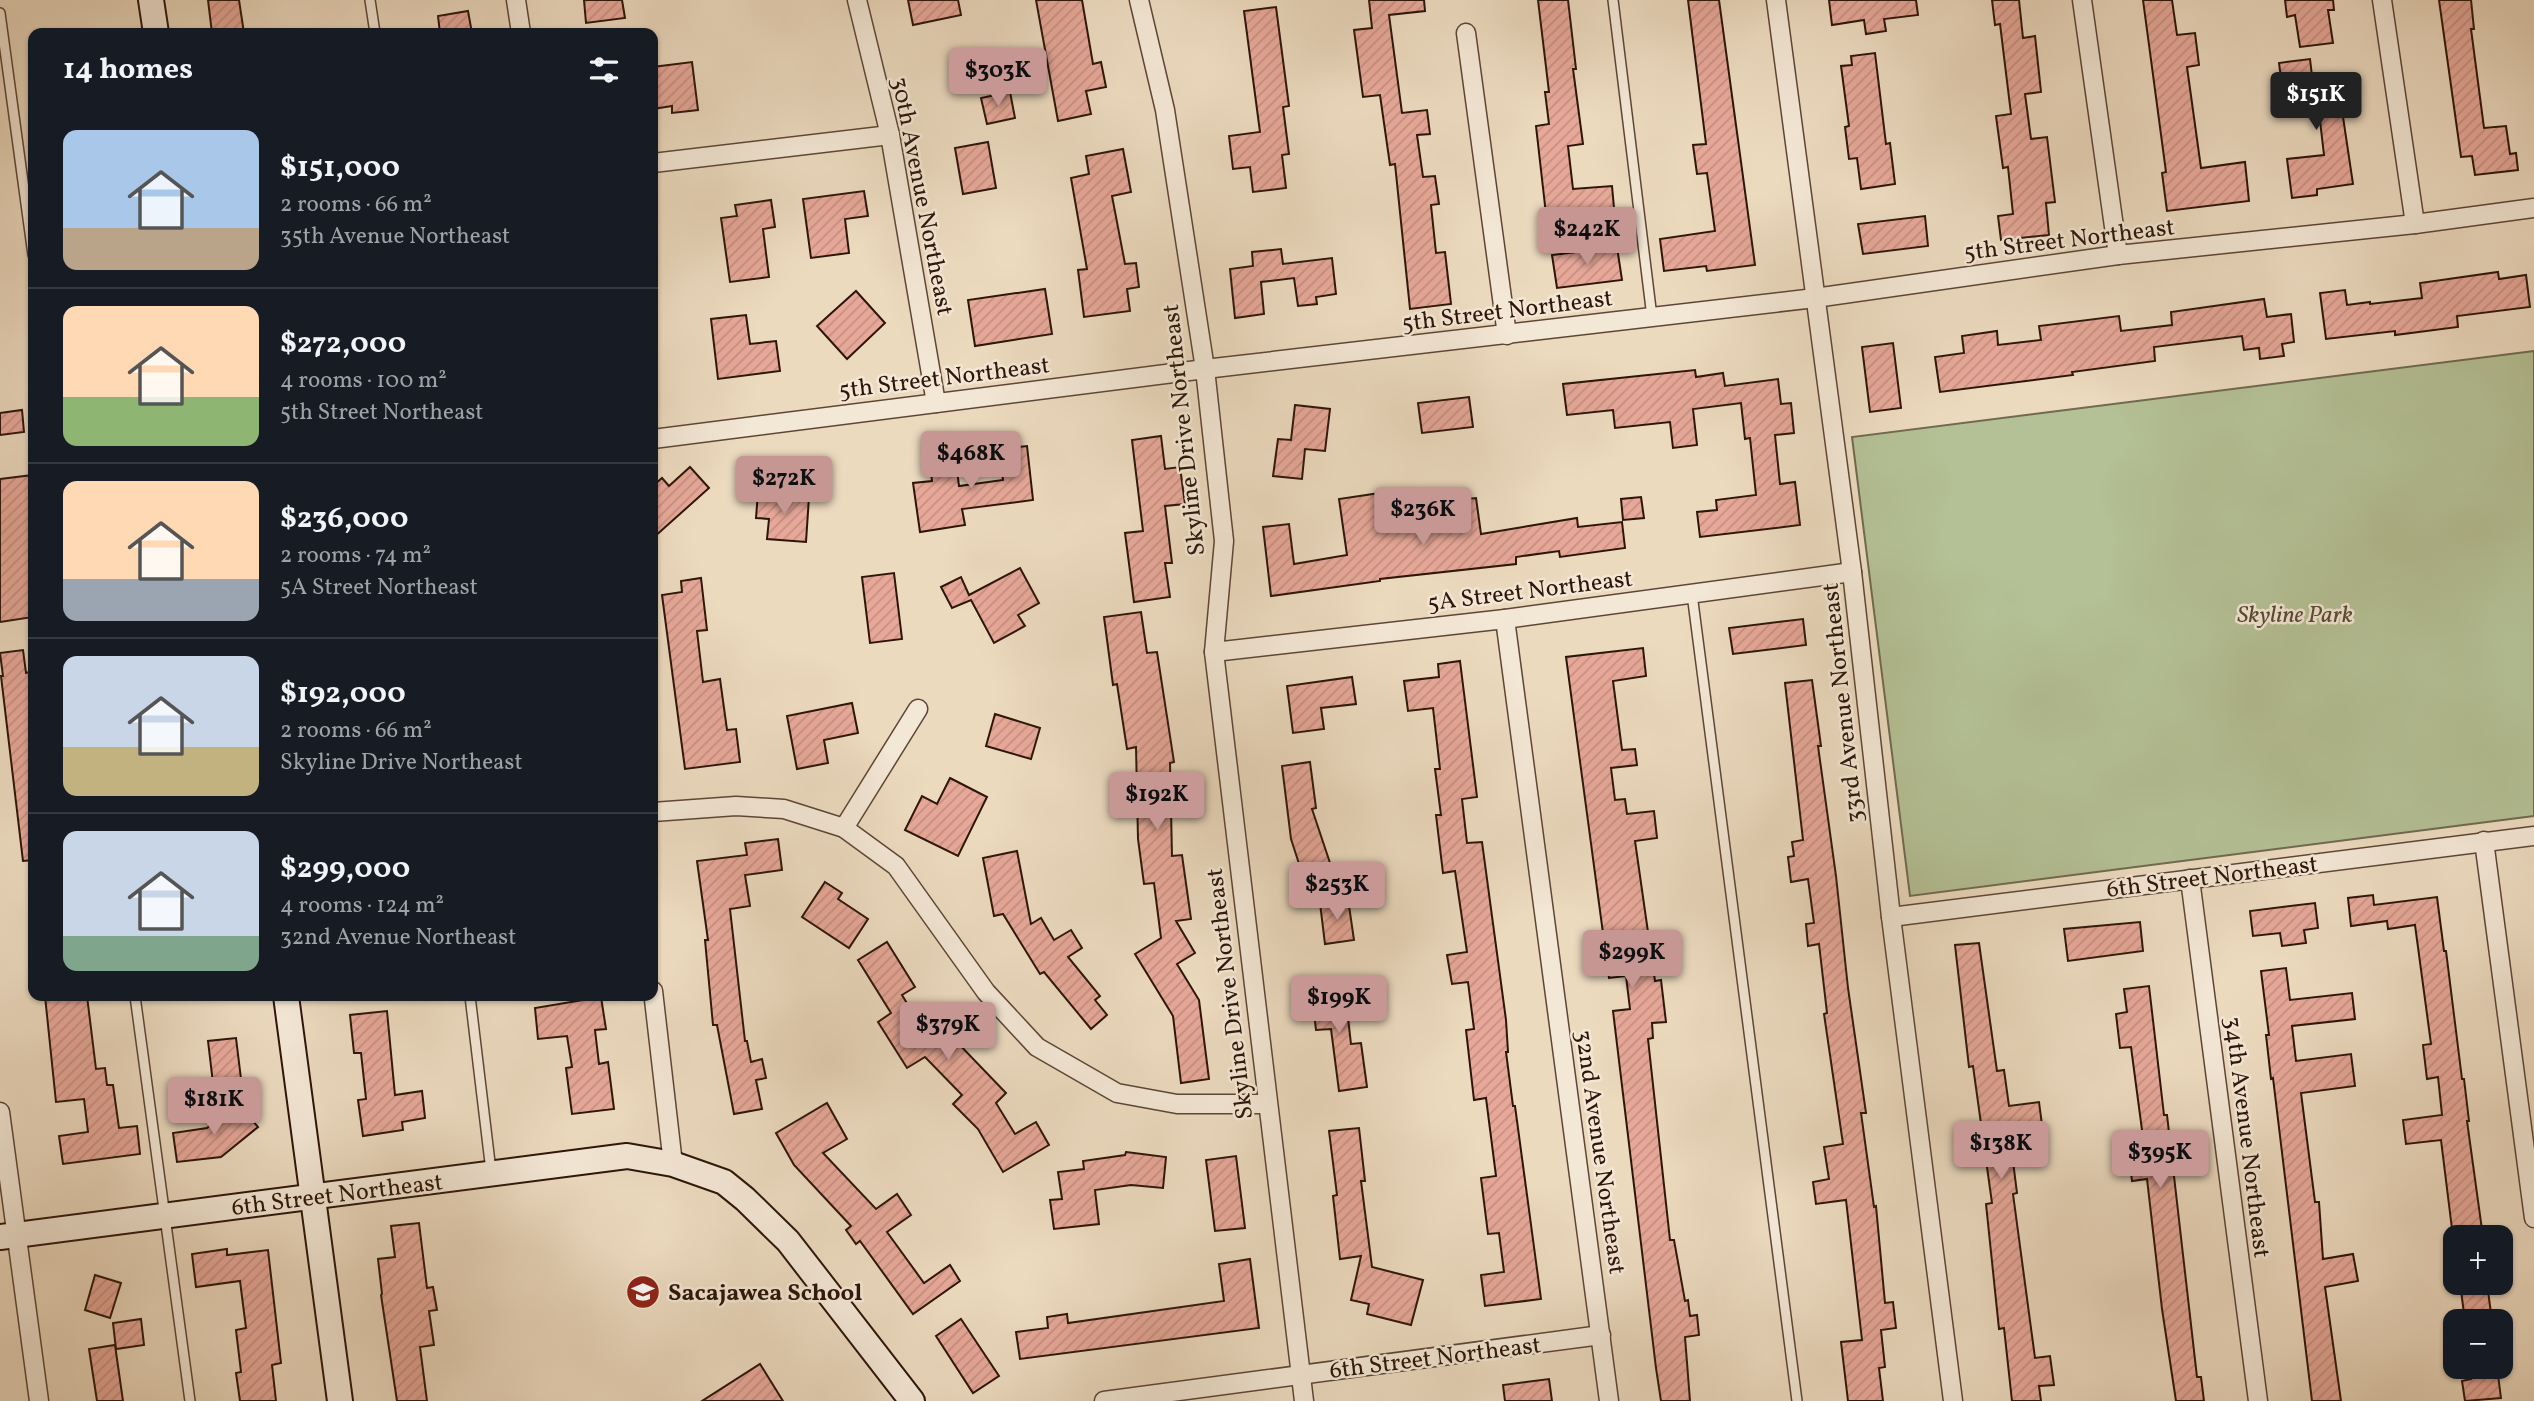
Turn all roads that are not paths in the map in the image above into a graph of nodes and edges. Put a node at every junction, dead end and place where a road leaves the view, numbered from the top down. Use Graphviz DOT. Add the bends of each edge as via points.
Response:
graph roads {
  1 [pos="151,0"];
  2 [pos="370,0"];
  3 [pos="516,0"];
  4 [pos="857,0"];
  5 [pos="1139,0"];
  6 [pos="1613,0"];
  7 [pos="1776,0"];
  8 [pos="2082,0"];
  9 [pos="2382,0"];
  10 [pos="0,13"];
  11 [pos="155,28"];
  12 [pos="374,28"];
  13 [pos="520,28"];
  14 [pos="1466,33"];
  15 [pos="890,135"];
  16 [pos="658,162"];
  17 [pos="2534,208"];
  18 [pos="28,219"];
  19 [pos="2415,224"];
  20 [pos="2118,255"];
  21 [pos="1815,298"];
  22 [pos="1653,317"];
  23 [pos="1507,335"];
  24 [pos="1205,369"];
  25 [pos="936,403"];
  26 [pos="658,438"];
  27 [pos="1852,572"];
  28 [pos="1692,594"];
  29 [pos="1505,619"];
  30 [pos="1214,652"];
  31 [pos="918,709"];
  32 [pos="658,812"];
  33 [pos="844,828"];
  34 [pos="2534,836"];
  35 [pos="2484,841"];
  36 [pos="2190,879"];
  37 [pos="1891,917"];
  38 [pos="136,1001"];
  39 [pos="287,1001"];
  40 [pos="471,1001"];
  41 [pos="654,1001"];
  42 [pos="1266,1104"];
  43 [pos="0,1112"];
  44 [pos="673,1164"];
  45 [pos="492,1173"];
  46 [pos="314,1196"];
  47 [pos="165,1216"];
  48 [pos="2534,1218"];
  49 [pos="8,1236"];
  50 [pos="1601,1335"];
  51 [pos="1300,1375"];
  52 [pos="39,1401"];
  53 [pos="190,1401"];
  54 [pos="341,1401"];
  55 [pos="912,1401"];
  56 [pos="1104,1401"];
  57 [pos="1304,1401"];
  58 [pos="1609,1401"];
  59 [pos="1797,1401"];
  60 [pos="1953,1401"];
  61 [pos="2258,1401"];
  1 -- 11 [label="street"];
  2 -- 12 [label="lane"];
  3 -- 13 [label="street"];
  4 -- 15 [label="street, 30th Avenue Northeast"];
  5 -- 24 [label="street, Skyline Drive Northeast" via="1165,110"];
  6 -- 22 [label="lane"];
  7 -- 21 [label="street, 33rd Avenue Northeast"];
  8 -- 20 [label="street"];
  9 -- 19 [label="street"];
  10 -- 18 [label="lane"];
  14 -- 23 [label="street"];
  15 -- 16 [label="street"];
  15 -- 25 [label="street, 30th Avenue Northeast"];
  17 -- 19 [label="street, 5th Street Northeast"];
  19 -- 20 [label="street, 5th Street Northeast"];
  20 -- 21 [label="street, 5th Street Northeast"];
  21 -- 22 [label="street, 5th Street Northeast"];
  21 -- 27 [label="street, 33rd Avenue Northeast"];
  22 -- 23 [label="street, 5th Street Northeast"];
  23 -- 24 [label="street, 5th Street Northeast"];
  24 -- 25 [label="street, 5th Street Northeast"];
  24 -- 30 [label="street, Skyline Drive Northeast" via="1224,541"];
  25 -- 26 [label="street, 5th Street Northeast"];
  27 -- 28 [label="street, 5A Street Northeast"];
  27 -- 37 [label="street, 33rd Avenue Northeast"];
  28 -- 29 [label="street, 5A Street Northeast"];
  28 -- 59 [label="lane"];
  29 -- 30 [label="street, 5A Street Northeast"];
  29 -- 50 [label="street, 32nd Avenue Northeast"];
  30 -- 42 [label="street, Skyline Drive Northeast"];
  31 -- 33 [label="street"];
  32 -- 33 [label="street" via="736,806 784,809"];
  33 -- 42 [label="street" via="896,866 986,992 1038,1047 1117,1093 1177,1104"];
  34 -- 35 [label="street, 6th Street Northeast"];
  35 -- 36 [label="street, 6th Street Northeast"];
  35 -- 48 [label="street"];
  36 -- 37 [label="street, 6th Street Northeast"];
  36 -- 61 [label="street, 34th Avenue Northeast"];
  37 -- 60 [label="street, 33rd Avenue Northeast"];
  38 -- 47 [label="lane"];
  39 -- 46 [label="street"];
  40 -- 45 [label="lane"];
  41 -- 44 [label="street"];
  42 -- 51 [label="street, Skyline Drive Northeast"];
  43 -- 49 [label="street"];
  44 -- 45 [label="street, 6th Street Northeast" via="627,1156"];
  44 -- 55 [label="street, 6th Street Northeast" via="724,1182 788,1241"];
  45 -- 46 [label="street, 6th Street Northeast"];
  46 -- 47 [label="street, 6th Street Northeast"];
  46 -- 54 [label="street"];
  47 -- 49 [label="street, 6th Street Northeast"];
  47 -- 53 [label="lane"];
  49 -- 52 [label="street"];
  50 -- 51 [label="street, 6th Street Northeast"];
  50 -- 58 [label="street, 32nd Avenue Northeast"];
  51 -- 56 [label="street, 6th Street Northeast"];
  51 -- 57 [label="street, Skyline Drive Northeast"];
}
